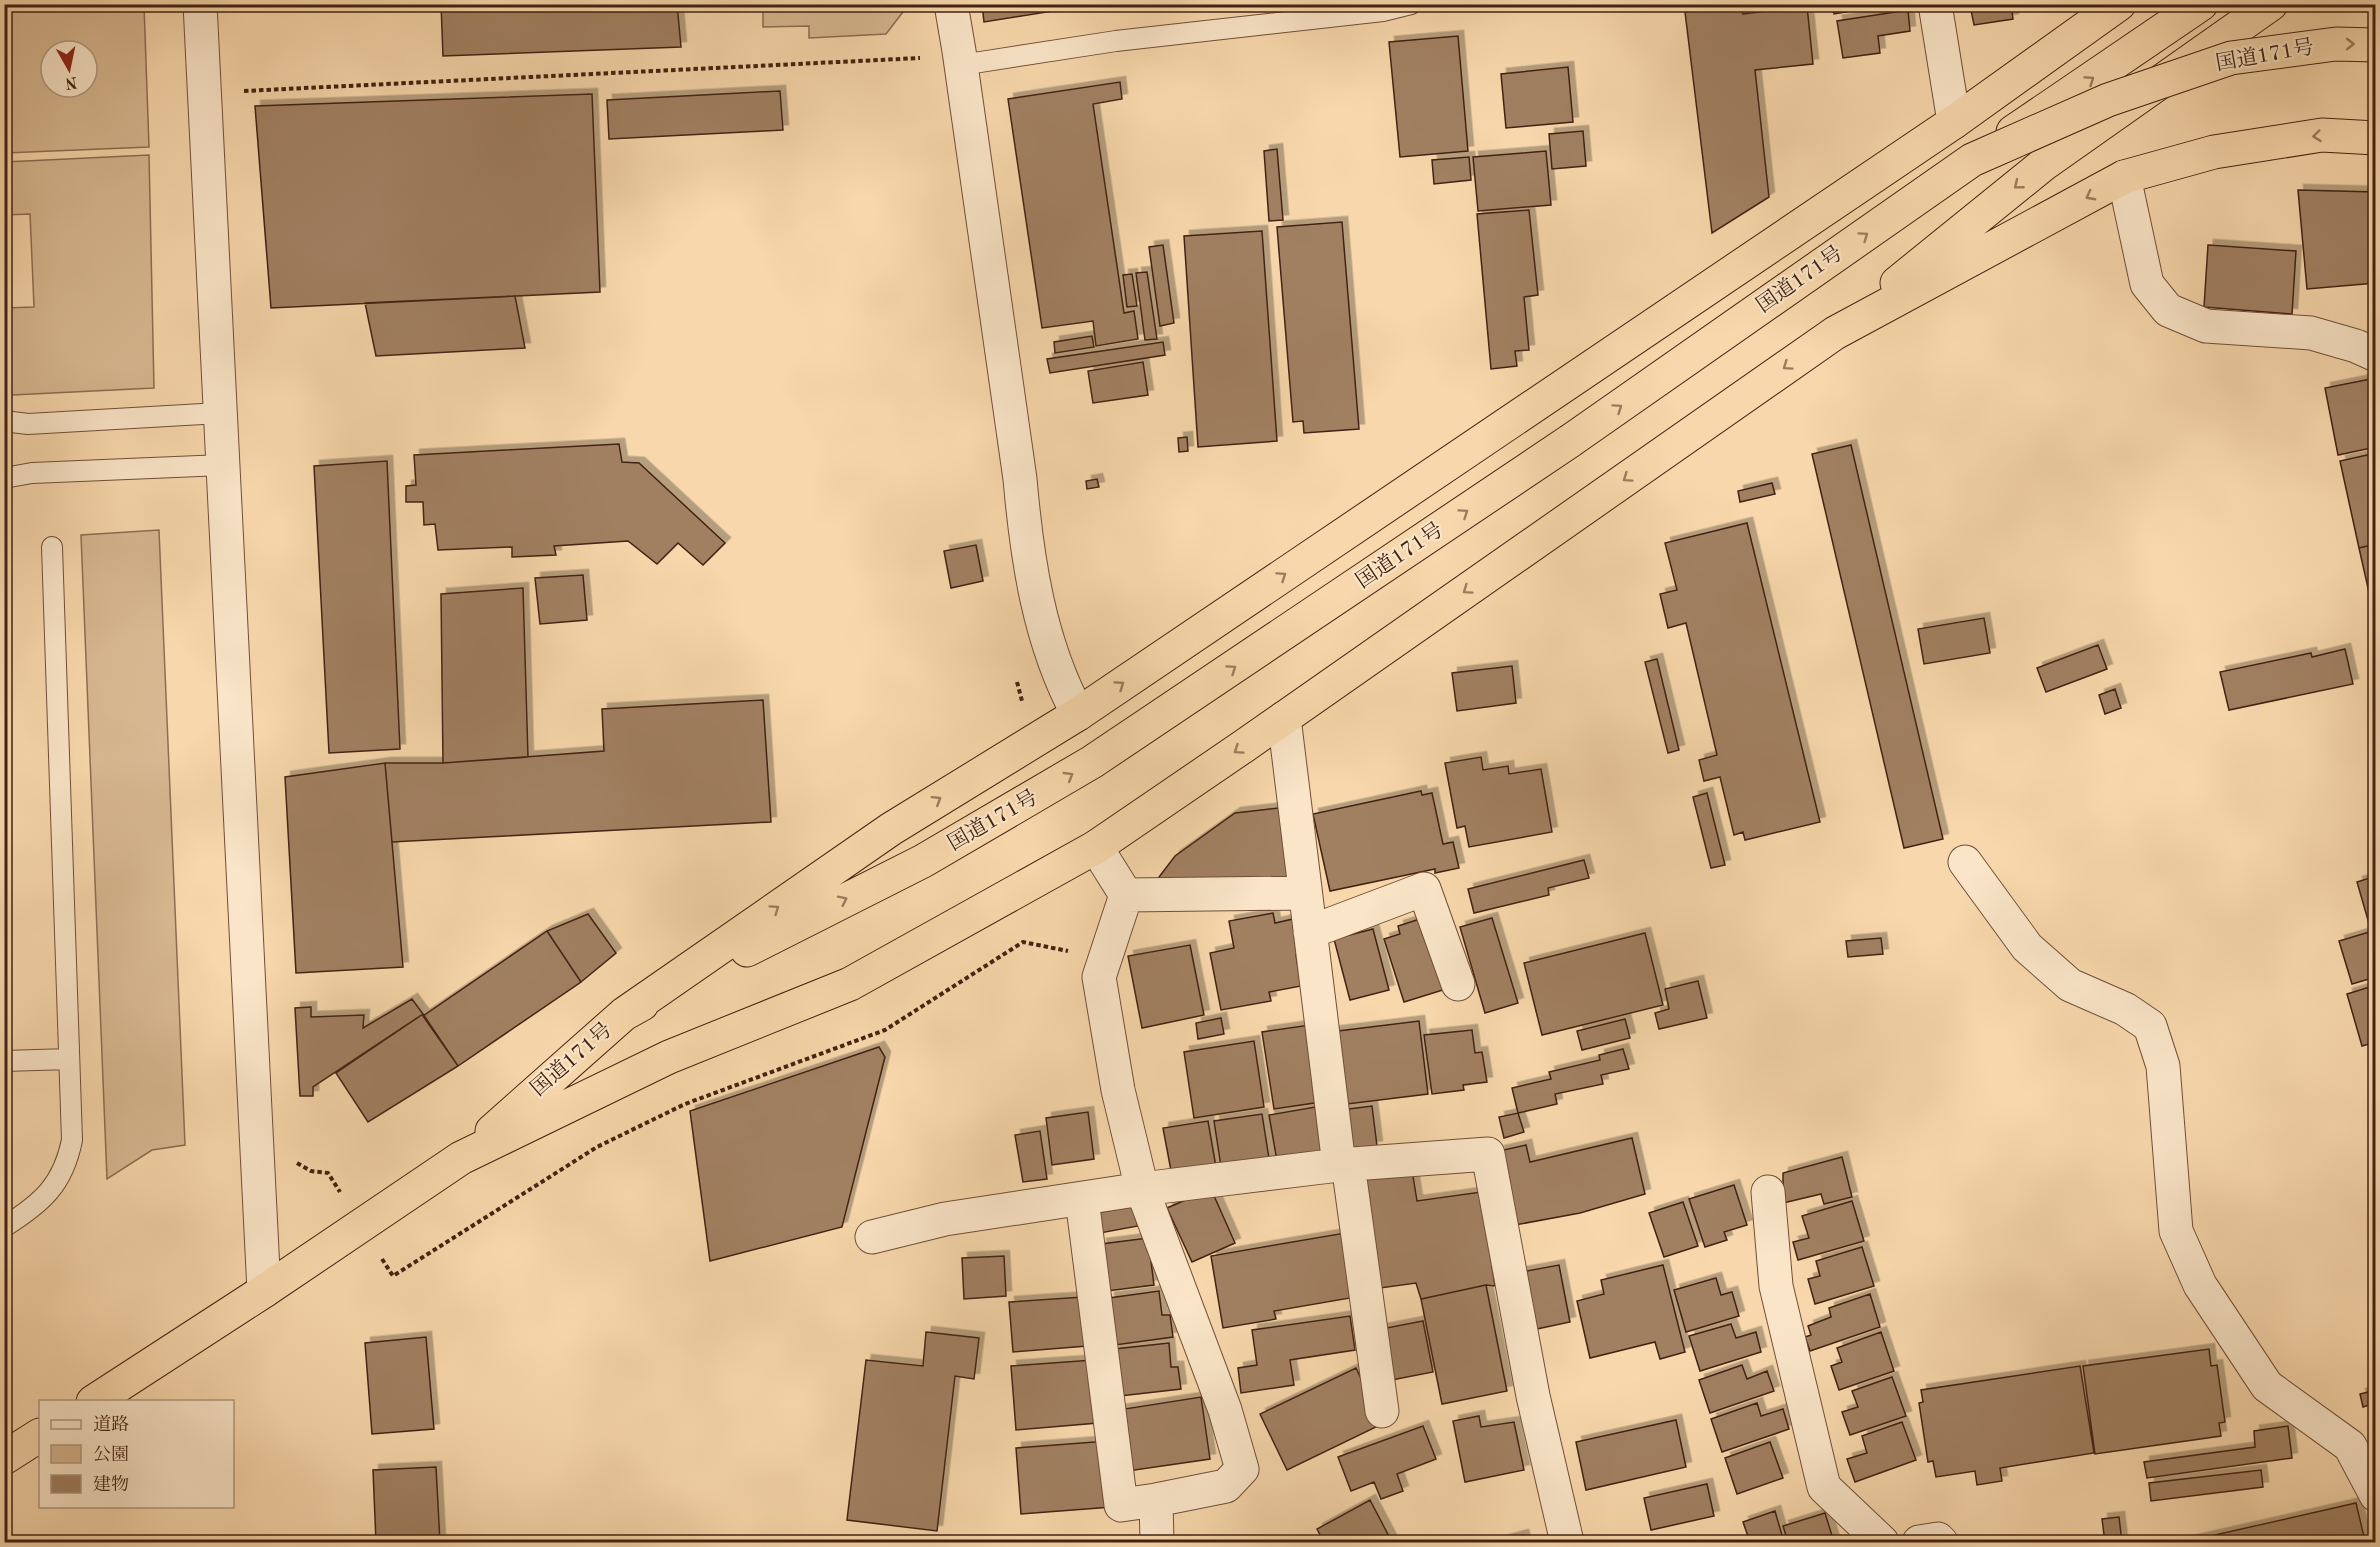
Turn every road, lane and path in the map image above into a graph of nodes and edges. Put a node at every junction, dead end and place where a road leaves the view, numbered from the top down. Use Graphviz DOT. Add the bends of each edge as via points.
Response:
graph roads {
  1 [pos="200,4"];
  2 [pos="951,4"];
  3 [pos="1412,4"];
  4 [pos="1935,4"];
  5 [pos="2119,4"];
  6 [pos="2201,4"];
  7 [pos="2271,4"];
  8 [pos="2376,45"];
  9 [pos="960,58"];
  10 [pos="204,90"];
  11 [pos="1954,122"];
  12 [pos="2376,138"];
  13 [pos="1972,160"];
  14 [pos="2124,177"];
  15 [pos="1835,333"];
  16 [pos="2376,355"];
  17 [pos="220,413"];
  18 [pos="4,421"];
  19 [pos="223,465"];
  20 [pos="4,478"];
  21 [pos="52,547"];
  22 [pos="1078,714"];
  23 [pos="1284,718"];
  24 [pos="1095,847"];
  25 [pos="1965,862"];
  26 [pos="1305,893"];
  27 [pos="1126,895"];
  28 [pos="1310,932"];
  29 [pos="1062,950"];
  30 [pos="1458,984"];
  31 [pos="624,1014"];
  32 [pos="69,1059"];
  33 [pos="4,1061"];
  34 [pos="292,1156"];
  35 [pos="461,1158"];
  36 [pos="1343,1164"];
  37 [pos="328,1173"];
  38 [pos="1142,1189"];
  39 [pos="1768,1192"];
  40 [pos="1082,1199"];
  41 [pos="6,1223"];
  42 [pos="872,1237"];
  43 [pos="393,1276"];
  44 [pos="264,1291"];
  45 [pos="95,1400"];
  46 [pos="1382,1412"];
  47 [pos="39,1436"];
  48 [pos="4,1458"];
  49 [pos="2376,1496"];
  50 [pos="1156,1500"];
  51 [pos="1157,1542"];
  52 [pos="1567,1542"];
  53 [pos="1881,1542"];
  54 [pos="1919,1542"];
  55 [pos="1941,1542"];
  1 -- 10 [label="street"];
  2 -- 9 [label="street"];
  3 -- 9 [label="lane" via="1383,11"];
  4 -- 11 [label="street"];
  5 -- 11 [label="highway"];
  13 -- 6 [label="highway, one-way, bridge"];
  7 -- 15 [label="highway, one-way" via="2044,164"];
  13 -- 8 [label="highway, 国道171号, one-way, bridge" via="2108,100 2230,58 2336,44"];
  9 -- 10 [label="path"];
  9 -- 22 [label="street" via="1024,528 1041,619 1063,686"];
  10 -- 17 [label="street"];
  22 -- 11 [label="highway, one-way"];
  12 -- 14 [label="highway, 国道171号, one-way" via="2312,136 2214,152"];
  31 -- 13 [label="highway, 国道171号, one-way, bridge" via="923,861 1064,779 1570,441"];
  14 -- 15 [label="highway, 国道171号, one-way"];
  14 -- 16 [label="street" via="2147,284 2168,310 2206,326 2311,333 2356,345"];
  15 -- 23 [label="highway, 国道171号, one-way"];
  17 -- 18 [label="lane" via="28,424"];
  17 -- 19 [label="street"];
  19 -- 20 [label="lane" via="32,473"];
  19 -- 44 [label="street"];
  21 -- 32 [label="lane"];
  31 -- 22 [label="highway, one-way" via="891,829"];
  23 -- 24 [label="highway, 国道171号, one-way"];
  23 -- 26 [label="street"];
  24 -- 27 [label="street"];
  24 -- 35 [label="highway, 国道171号" via="850,984 669,1057"];
  25 -- 49 [label="street" via="2027,947 2070,985 2125,1009 2150,1026 2163,1066 2176,1230 2200,1285 2267,1386 2350,1446"];
  26 -- 27 [label="street"];
  26 -- 28 [label="street"];
  27 -- 38 [label="street" via="1099,977 1118,1090"];
  28 -- 30 [label="street" via="1424,889"];
  28 -- 36 [label="street"];
  29 -- 43 [label="path" via="1023,942 885,1030 685,1104 597,1147"];
  31 -- 35 [label="highway, 国道171号"];
  32 -- 33 [label="lane"];
  32 -- 41 [label="lane" via="72,1140 64,1169 47,1195"];
  34 -- 37 [label="path" via="310,1171"];
  35 -- 44 [label="highway, 国道171号"];
  36 -- 38 [label="street"];
  36 -- 46 [label="street"];
  36 -- 52 [label="street" via="1488,1154 1533,1396"];
  38 -- 40 [label="street"];
  38 -- 50 [label="street" via="1225,1410 1242,1469 1226,1486"];
  39 -- 53 [label="street" via="1776,1286 1824,1487"];
  40 -- 42 [label="street" via="945,1219"];
  40 -- 50 [label="street" via="1121,1505"];
  44 -- 45 [label="highway, 国道171号"];
  47 -- 48 [label="highway"];
  50 -- 51 [label="street"];
  54 -- 55 [label="street"];
}
